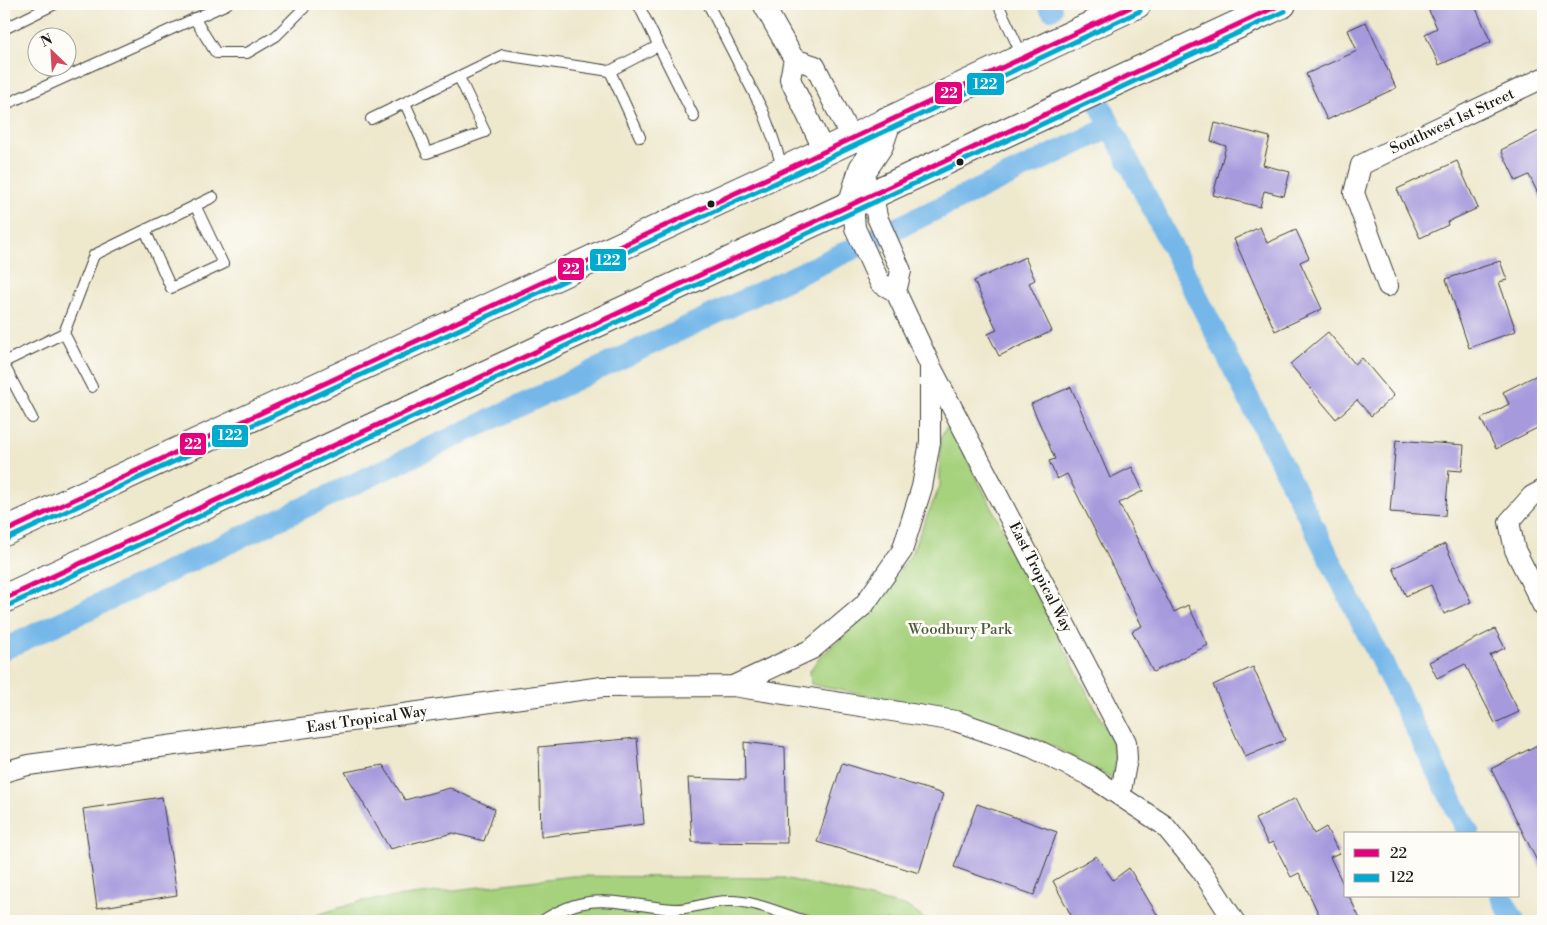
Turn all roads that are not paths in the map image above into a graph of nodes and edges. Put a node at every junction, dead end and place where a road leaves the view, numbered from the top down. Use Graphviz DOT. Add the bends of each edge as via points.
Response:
graph roads {
  1 [pos="55,4"];
  2 [pos="227,4"];
  3 [pos="304,4"];
  4 [pos="638,4"];
  5 [pos="708,4"];
  6 [pos="763,4"];
  7 [pos="998,4"];
  8 [pos="1137,4"];
  9 [pos="1244,4"];
  10 [pos="1282,4"];
  11 [pos="194,18"];
  12 [pos="1231,27"];
  13 [pos="4,29"];
  14 [pos="658,46"];
  15 [pos="1023,57"];
  16 [pos="794,59"];
  17 [pos="610,71"];
  18 [pos="459,76"];
  19 [pos="1543,78"];
  20 [pos="405,102"];
  21 [pos="4,105"];
  22 [pos="694,118"];
  23 [pos="371,119"];
  24 [pos="887,121"];
  25 [pos="640,137"];
  26 [pos="851,138"];
  27 [pos="824,151"];
  28 [pos="783,171"];
  29 [pos="213,197"];
  30 [pos="195,206"];
  31 [pos="864,210"];
  32 [pos="145,230"];
  33 [pos="1388,286"];
  34 [pos="888,287"];
  35 [pos="64,333"];
  36 [pos="4,364"];
  37 [pos="930,365"];
  38 [pos="92,387"];
  39 [pos="32,418"];
  40 [pos="1543,490"];
  41 [pos="4,532"];
  42 [pos="4,599"];
  43 [pos="1543,606"];
  44 [pos="733,686"];
  45 [pos="4,772"];
  46 [pos="1120,796"];
  47 [pos="542,921"];
  48 [pos="806,921"];
  49 [pos="1234,921"];
  1 -- 13 [label="lane"];
  2 -- 11 [label="lane"];
  3 -- 11 [label="lane" via="304,8 276,36 247,53 216,53"];
  4 -- 14 [label="lane"];
  5 -- 28 [label="lane" via="762,111"];
  6 -- 16 [label="street"];
  7 -- 15 [label="lane"];
  8 -- 15 [label="main road"];
  9 -- 12 [label="main road"];
  10 -- 12 [label="main road"];
  11 -- 21 [label="lane"];
  12 -- 31 [label="main road"];
  14 -- 17 [label="lane"];
  14 -- 22 [label="lane"];
  15 -- 24 [label="main road"];
  16 -- 26 [label="street" via="814,66"];
  16 -- 27 [label="street" via="790,79"];
  17 -- 18 [label="lane" via="503,55"];
  17 -- 25 [label="lane"];
  18 -- 20 [label="lane"];
  18 -- 20 [label="lane" via="485,132 428,153"];
  19 -- 33 [label="street, Southwest 1st Street" via="1362,165 1354,193"];
  20 -- 23 [label="lane"];
  24 -- 26 [label="main road"];
  24 -- 31 [label="main road" via="879,145 863,169"];
  26 -- 27 [label="main road"];
  27 -- 28 [label="main road"];
  28 -- 41 [label="main road"];
  29 -- 30 [label="lane"];
  30 -- 32 [label="lane"];
  30 -- 32 [label="lane" via="223,264 171,288"];
  31 -- 34 [label="street, East Tropical Way"];
  31 -- 34 [label="street" via="901,271"];
  31 -- 42 [label="main road"];
  32 -- 35 [label="lane" via="94,255"];
  34 -- 37 [label="street, East Tropical Way"];
  35 -- 36 [label="lane"];
  35 -- 38 [label="lane"];
  36 -- 39 [label="lane"];
  37 -- 44 [label="street, East Tropical Way" via="930,442 922,487 902,551 864,604 812,649"];
  37 -- 46 [label="street, East Tropical Way" via="1126,742 1127,759"];
  40 -- 43 [label="street" via="1532,496 1509,522 1515,550"];
  44 -- 45 [label="street, East Tropical Way" via="602,687 28,765"];
  44 -- 46 [label="street, East Tropical Way" via="956,721 1031,747 1090,776"];
  46 -- 49 [label="street, East Tropical Way" via="1164,824 1202,871"];
  47 -- 48 [label="lane" via="574,904 593,901 676,909 728,901 755,905"];
}
